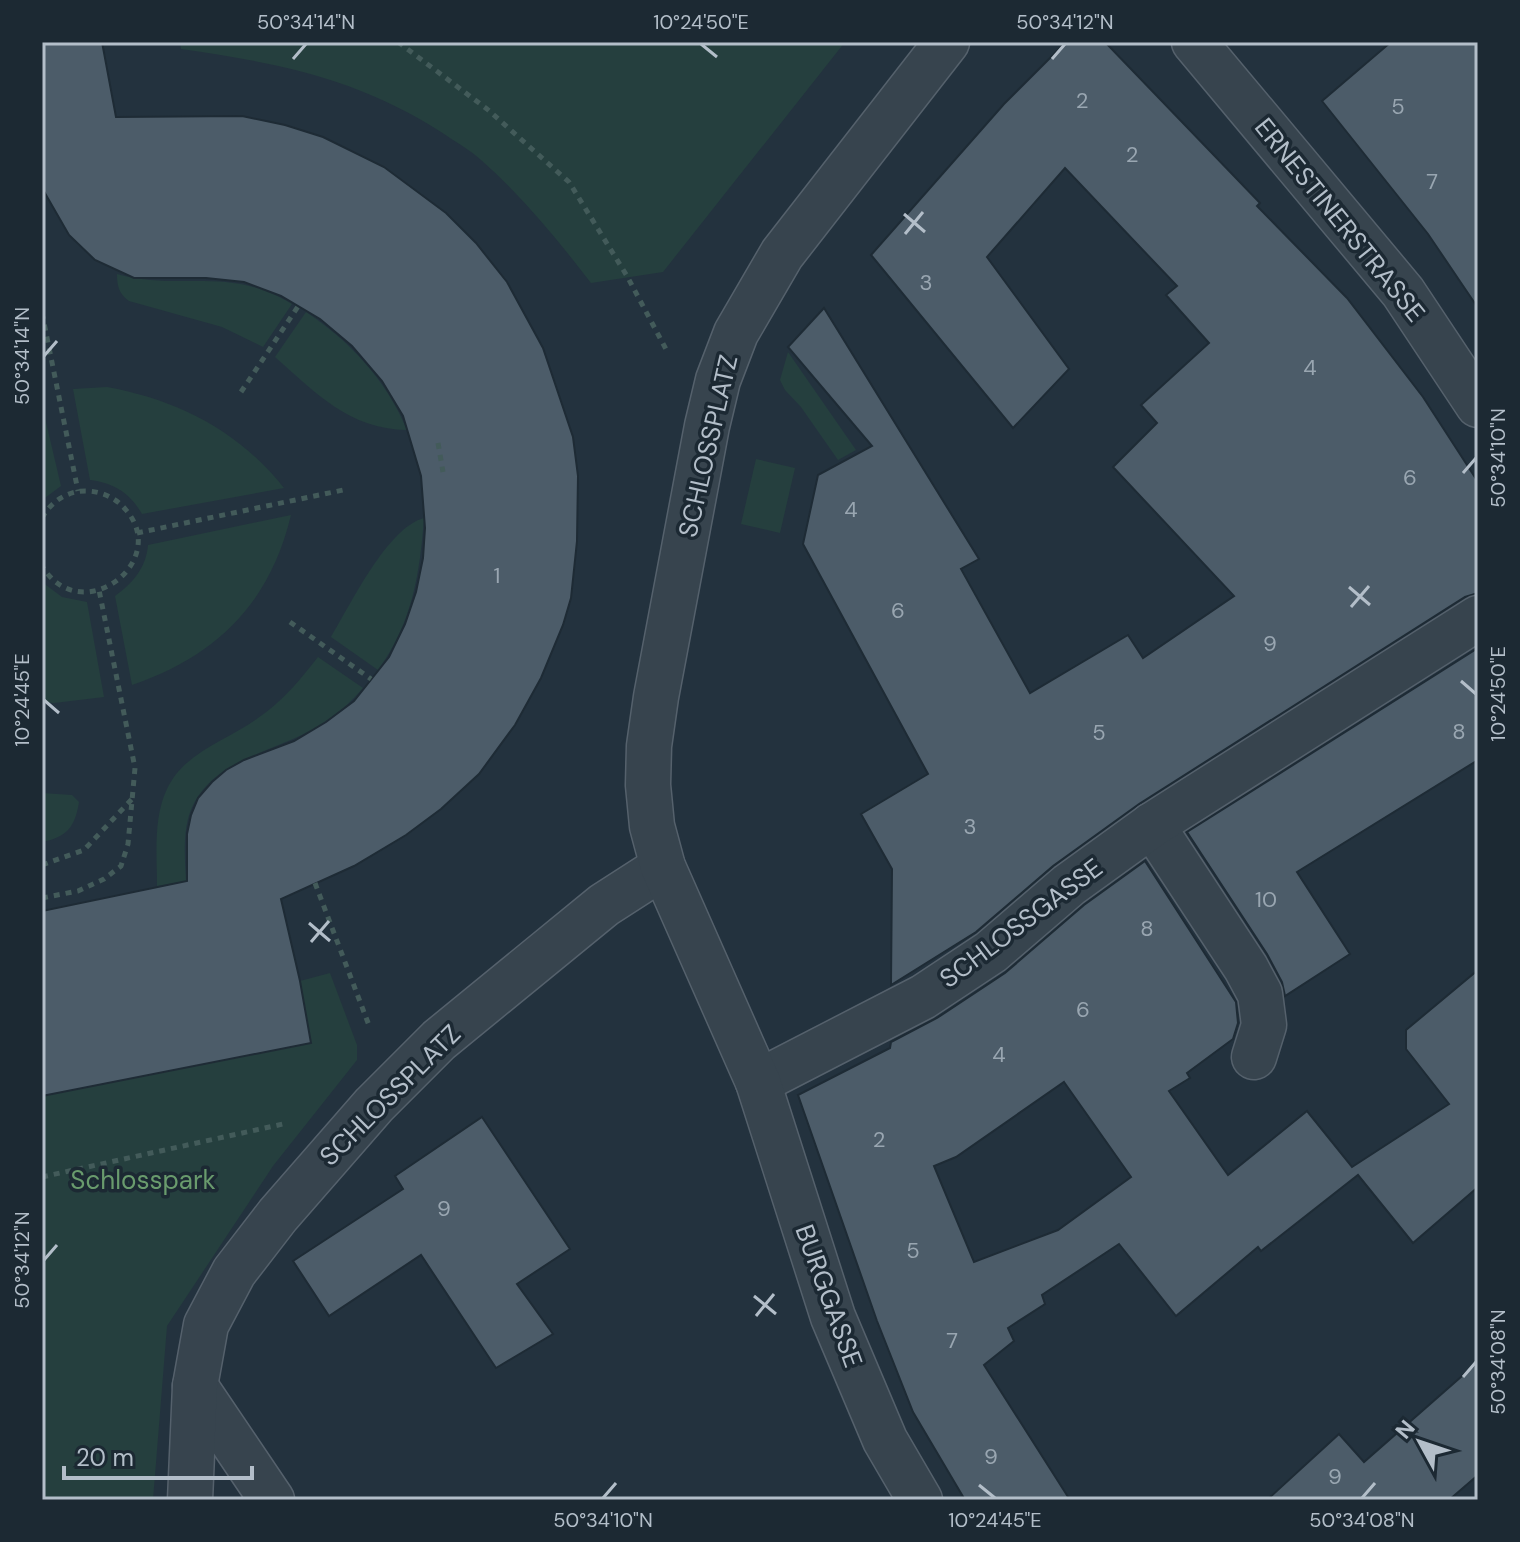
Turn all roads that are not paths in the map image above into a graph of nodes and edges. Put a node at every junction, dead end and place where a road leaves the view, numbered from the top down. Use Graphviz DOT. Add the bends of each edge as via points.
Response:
graph roads {
  1 [pos="947,42"];
  2 [pos="1194,42"];
  3 [pos="1478,405"];
  4 [pos="1478,618"];
  5 [pos="1152,825"];
  6 [pos="663,867"];
  7 [pos="1254,1057"];
  8 [pos="758,1082"];
  9 [pos="195,1386"];
  10 [pos="190,1500"];
  11 [pos="272,1500"];
  12 [pos="920,1500"];
  1 -- 6 [label="street, SCHLOSSPLATZ" via="782,254 736,333 718,380 649,746 652,826"];
  2 -- 3 [label="street, ERNESTINERSTRASSE" via="1403,292"];
  4 -- 5 [label="street, SCHLOSSGASSE"];
  5 -- 7 [label="street" via="1260,994 1264,1025"];
  5 -- 8 [label="street, SCHLOSSGASSE" via="1069,885 991,952 923,997"];
  6 -- 8 [label="street, SCHLOSSPLATZ"];
  6 -- 9 [label="street, SCHLOSSPLATZ" via="604,905 439,1040 393,1085 234,1272 206,1325"];
  8 -- 12 [label="street, BURGGASSE" via="833,1317 885,1440"];
  9 -- 10 [label="street, SCHLOSSPLATZ"];
  9 -- 11 [label="street"];
}
